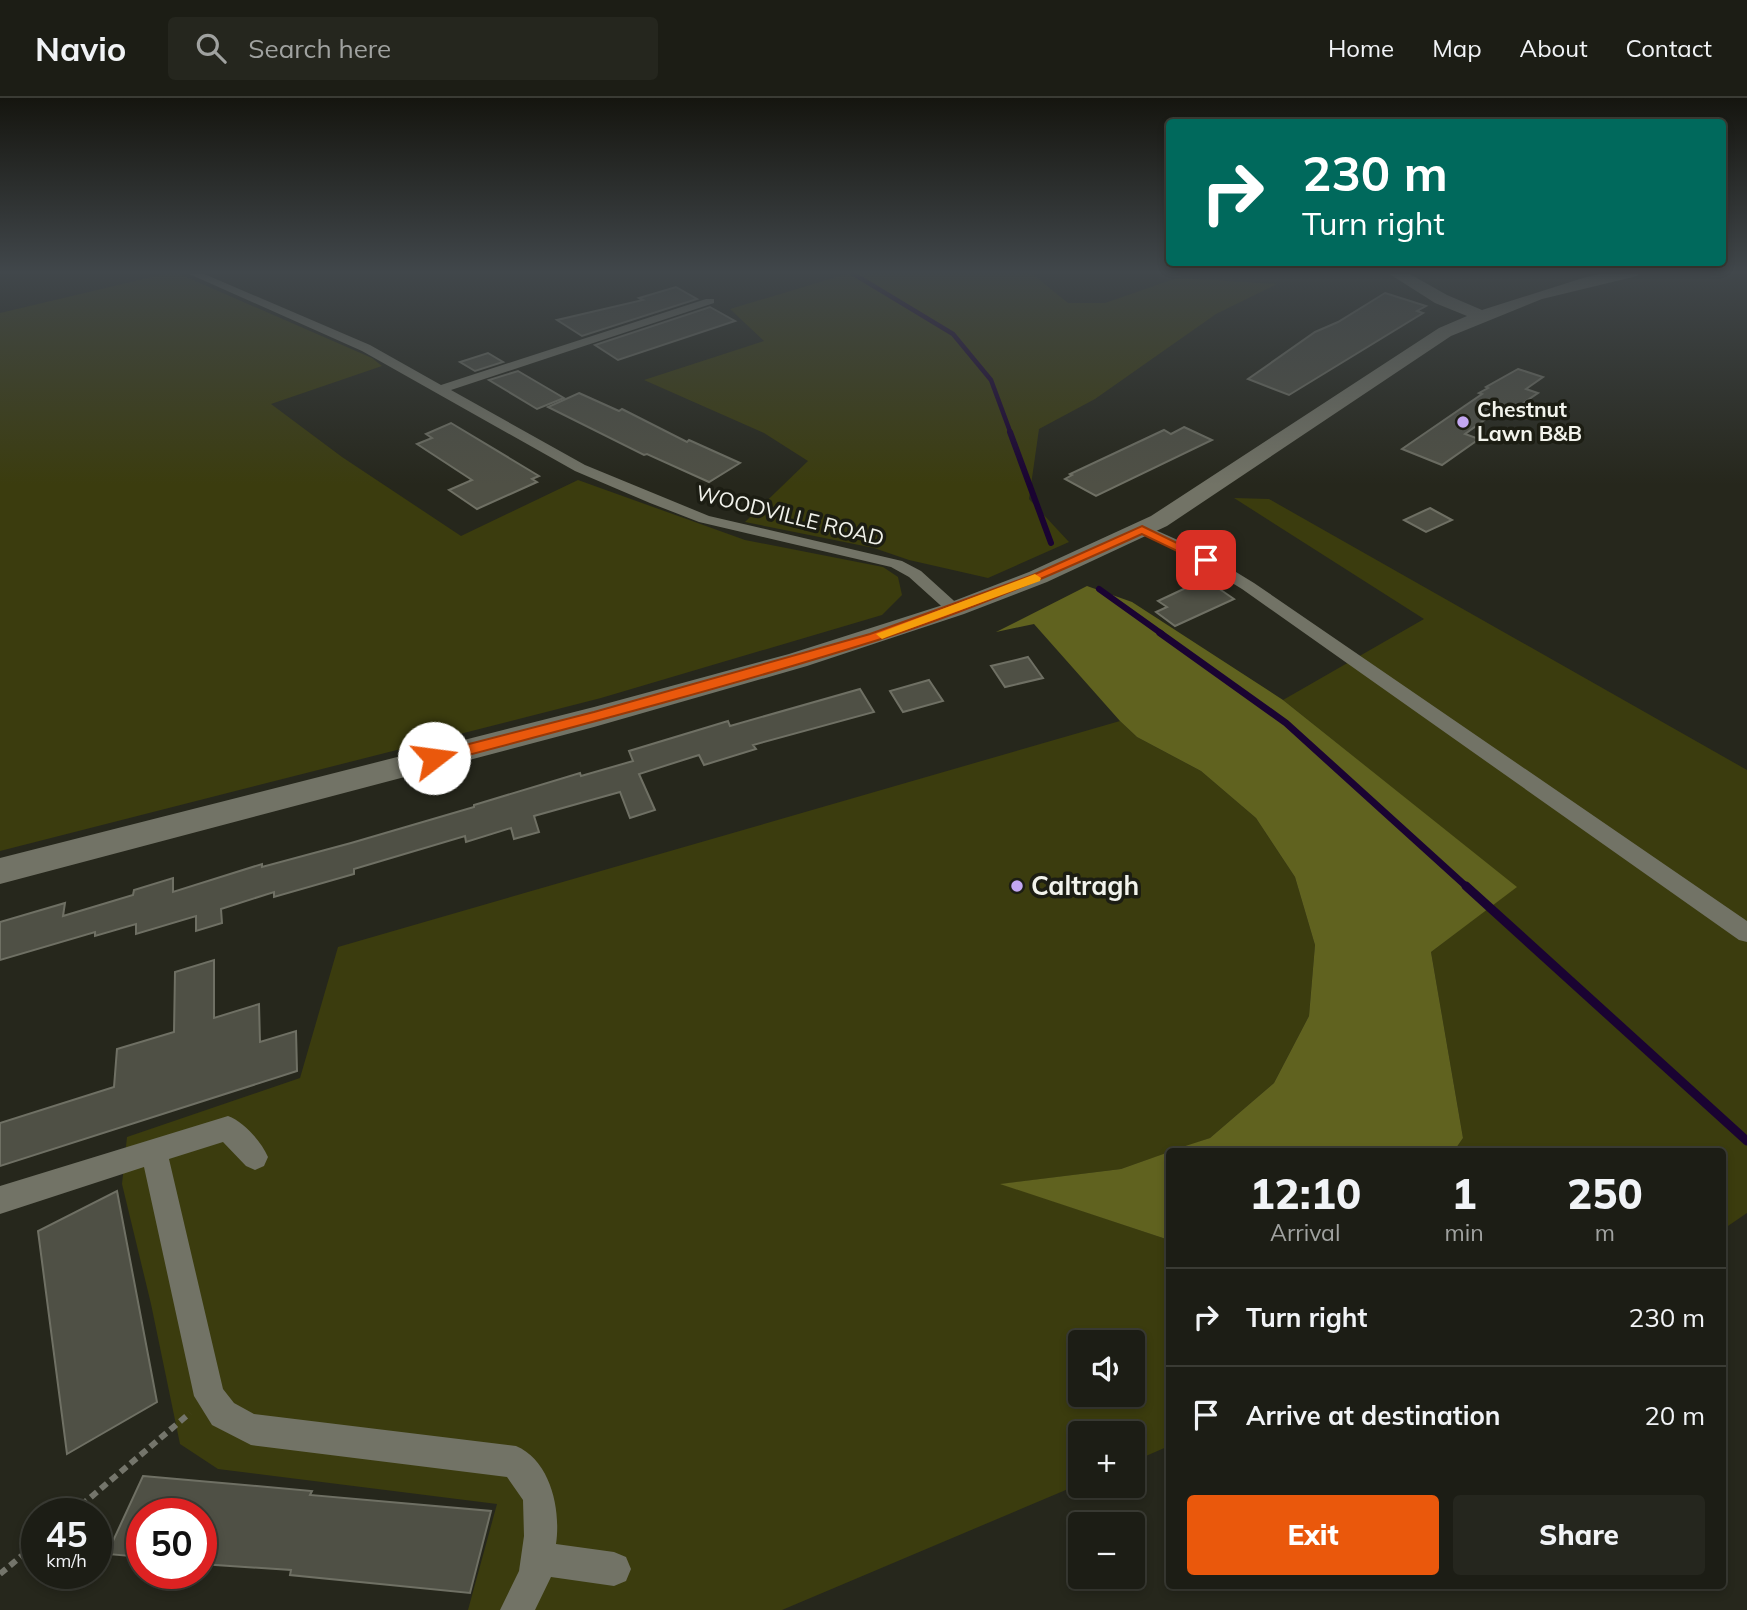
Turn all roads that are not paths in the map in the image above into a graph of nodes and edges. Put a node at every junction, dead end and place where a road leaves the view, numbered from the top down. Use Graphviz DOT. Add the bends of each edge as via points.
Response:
graph roads {
  1 [pos="356,344"];
  2 [pos="580,344"];
  3 [pos="1428,344"];
  4 [pos="442,389"];
  5 [pos="1142,529"];
  6 [pos="955,609"];
  7 [pos="0,871"];
  8 [pos="1747,933"];
  9 [pos="154,1151"];
  10 [pos="255,1157"];
  11 [pos="0,1200"];
  12 [pos="538,1558"];
  13 [pos="614,1569"];
  14 [pos="517,1610"];
  1 -- 4 [label="street, WOODVILLE ROAD"];
  2 -- 4 [label="street"];
  3 -- 5 [label="main road" via="1200,497"];
  4 -- 6 [label="street, WOODVILLE ROAD" via="580,468 695,516 896,564 915,574"];
  5 -- 6 [label="main road"];
  5 -- 8 [label="street" via="1248,586"];
  6 -- 7 [label="main road" via="798,660 594,717"];
  9 -- 10 [label="street" via="228,1128"];
  9 -- 11 [label="street"];
  9 -- 12 [label="street" via="209,1396 223,1414 251,1429 516,1462 539,1495"];
  12 -- 13 [label="street"];
  12 -- 14 [label="street" via="535,1575"];
}
